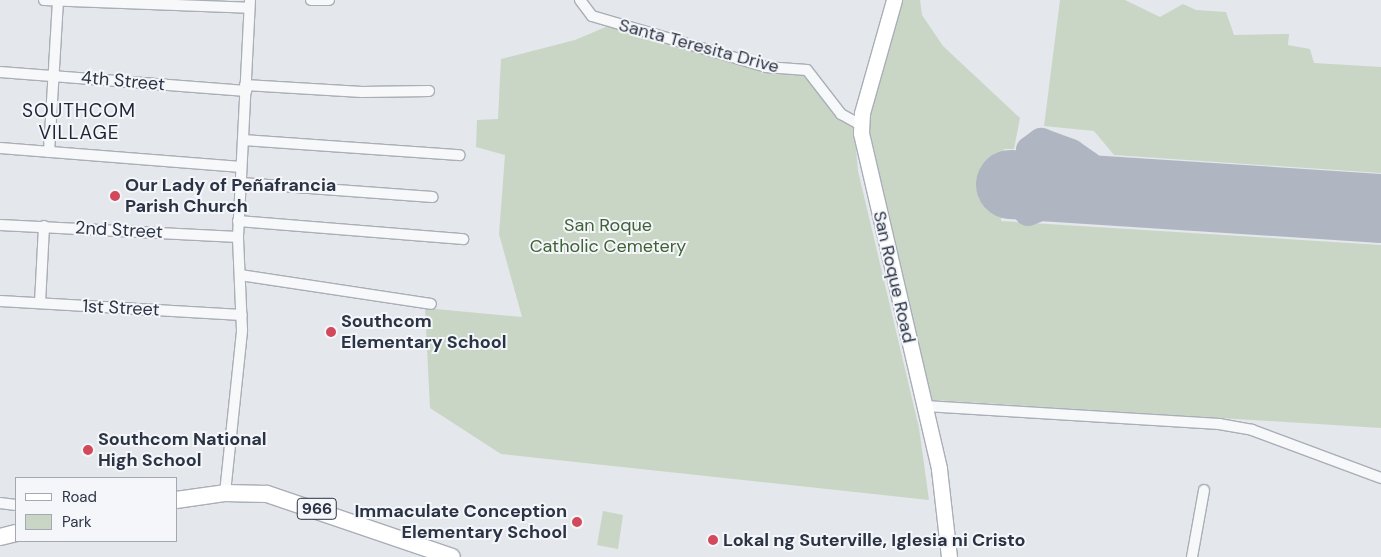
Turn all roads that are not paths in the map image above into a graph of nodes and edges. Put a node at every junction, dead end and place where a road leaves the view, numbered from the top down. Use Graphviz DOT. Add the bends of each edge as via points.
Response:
graph roads {
  1 [pos="44,0"];
  2 [pos="58,0"];
  3 [pos="311,0"];
  4 [pos="329,0"];
  5 [pos="894,0"];
  6 [pos="580,1"];
  7 [pos="249,4"];
  8 [pos="0,72"];
  9 [pos="54,75"];
  10 [pos="246,88"];
  11 [pos="430,91"];
  12 [pos="860,125"];
  13 [pos="243,140"];
  14 [pos="0,148"];
  15 [pos="49,152"];
  16 [pos="459,155"];
  17 [pos="241,167"];
  18 [pos="241,183"];
  19 [pos="432,197"];
  20 [pos="238,221"];
  21 [pos="0,225"];
  22 [pos="44,226"];
  23 [pos="238,237"];
  24 [pos="463,238"];
  25 [pos="240,275"];
  26 [pos="0,301"];
  27 [pos="40,303"];
  28 [pos="431,304"];
  29 [pos="242,315"];
  30 [pos="925,406"];
  31 [pos="1381,478"];
  32 [pos="1204,490"];
  33 [pos="225,493"];
  34 [pos="178,500"];
  35 [pos="0,503"];
  36 [pos="15,505"];
  37 [pos="15,533"];
  38 [pos="0,537"];
  39 [pos="452,557"];
  40 [pos="950,557"];
  41 [pos="1192,557"];
  1 -- 2 [label="street"];
  2 -- 7 [label="street"];
  2 -- 9 [label="street"];
  3 -- 4 [label="street"];
  5 -- 12 [label="main road, San Roque Road"];
  6 -- 12 [label="street, Santa Teresita Drive" via="592,16 766,67 807,70 841,114"];
  7 -- 10 [label="street"];
  8 -- 9 [label="street, 4th Street"];
  9 -- 10 [label="street, 4th Street"];
  9 -- 15 [label="street"];
  10 -- 11 [label="street, 4th Street"];
  10 -- 13 [label="street"];
  12 -- 30 [label="main road, San Roque Road"];
  13 -- 16 [label="street"];
  13 -- 17 [label="street"];
  14 -- 15 [label="street"];
  15 -- 17 [label="street"];
  17 -- 18 [label="street"];
  18 -- 19 [label="street"];
  18 -- 20 [label="street"];
  20 -- 23 [label="street"];
  20 -- 24 [label="street"];
  21 -- 22 [label="street, 2nd Street"];
  22 -- 23 [label="street, 2nd Street"];
  22 -- 27 [label="street"];
  23 -- 25 [label="street"];
  25 -- 28 [label="street"];
  25 -- 29 [label="street"];
  26 -- 27 [label="street, 1st Street"];
  27 -- 29 [label="street, 1st Street"];
  29 -- 33 [label="street"];
  30 -- 31 [label="street" via="1219,424 1252,430"];
  30 -- 40 [label="main road, San Roque Road" via="939,469"];
  32 -- 41 [label="street"];
  33 -- 34 [label="main road, 966"];
  33 -- 39 [label="main road, 966" via="286,498"];
  35 -- 36 [label="street"];
  37 -- 38 [label="main road"];
}
